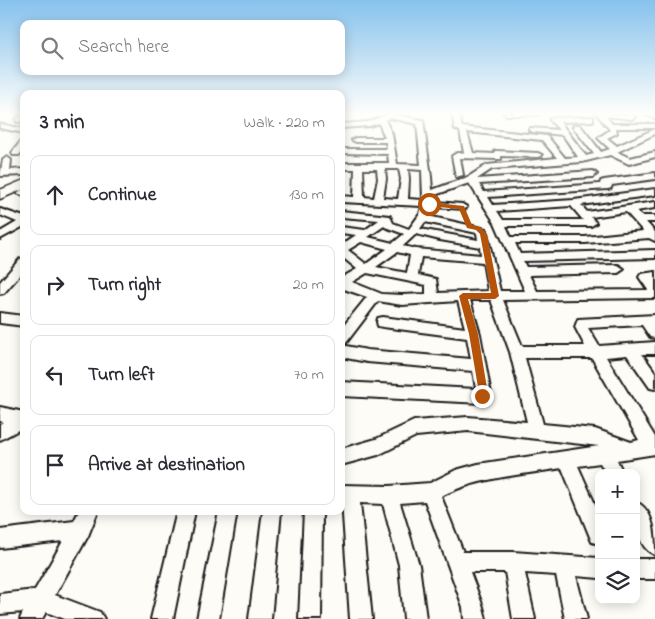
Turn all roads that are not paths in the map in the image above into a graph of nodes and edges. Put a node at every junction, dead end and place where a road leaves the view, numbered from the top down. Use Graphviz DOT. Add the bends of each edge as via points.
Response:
graph roads {
  1 [pos="389,142"];
  2 [pos="423,142"];
  3 [pos="466,142"];
  4 [pos="501,142"];
  5 [pos="533,142"];
  6 [pos="548,142"];
  7 [pos="569,142"];
  8 [pos="589,142"];
  9 [pos="605,142"];
  10 [pos="633,142"];
  11 [pos="20,148"];
  12 [pos="345,151"];
  13 [pos="613,151"];
  14 [pos="392,152"];
  15 [pos="16,153"];
  16 [pos="655,154"];
  17 [pos="469,155"];
  18 [pos="599,155"];
  19 [pos="540,158"];
  20 [pos="498,159"];
  21 [pos="579,159"];
  22 [pos="7,160"];
  23 [pos="563,160"];
  24 [pos="345,164"];
  25 [pos="360,165"];
  26 [pos="381,166"];
  27 [pos="398,166"];
  28 [pos="426,168"];
  29 [pos="20,172"];
  30 [pos="3,173"];
  31 [pos="592,174"];
  32 [pos="459,175"];
  33 [pos="655,176"];
  34 [pos="472,181"];
  35 [pos="606,184"];
  36 [pos="453,186"];
  37 [pos="20,189"];
  38 [pos="20,190"];
  39 [pos="655,192"];
  40 [pos="0,194"];
  41 [pos="482,195"];
  42 [pos="619,196"];
  43 [pos="345,199"];
  44 [pos="359,199"];
  45 [pos="428,199"];
  46 [pos="378,200"];
  47 [pos="403,201"];
  48 [pos="0,203"];
  49 [pos="574,203"];
  50 [pos="655,205"];
  51 [pos="462,207"];
  52 [pos="491,208"];
  53 [pos="628,208"];
  54 [pos="0,212"];
  55 [pos="345,214"];
  56 [pos="586,215"];
  57 [pos="422,218"];
  58 [pos="638,219"];
  59 [pos="655,219"];
  60 [pos="20,220"];
  61 [pos="386,220"];
  62 [pos="500,223"];
  63 [pos="20,224"];
  64 [pos="470,226"];
  65 [pos="345,232"];
  66 [pos="412,232"];
  67 [pos="0,236"];
  68 [pos="654,236"];
  69 [pos="360,238"];
  70 [pos="345,240"];
  71 [pos="509,240"];
  72 [pos="485,244"];
  73 [pos="345,247"];
  74 [pos="395,248"];
  75 [pos="345,253"];
  76 [pos="416,253"];
  77 [pos="655,254"];
  78 [pos="516,258"];
  79 [pos="488,260"];
  80 [pos="20,268"];
  81 [pos="365,269"];
  82 [pos="618,270"];
  83 [pos="522,271"];
  84 [pos="655,276"];
  85 [pos="412,279"];
  86 [pos="345,281"];
  87 [pos="345,285"];
  88 [pos="0,290"];
  89 [pos="655,292"];
  90 [pos="375,296"];
  91 [pos="463,296"];
  92 [pos="495,296"];
  93 [pos="533,296"];
  94 [pos="432,298"];
  95 [pos="0,318"];
  96 [pos="20,320"];
  97 [pos="650,321"];
  98 [pos="383,322"];
  99 [pos="655,333"];
  100 [pos="345,334"];
  101 [pos="473,334"];
  102 [pos="655,348"];
  103 [pos="631,350"];
  104 [pos="345,352"];
  105 [pos="517,352"];
  106 [pos="596,352"];
  107 [pos="479,366"];
  108 [pos="655,384"];
  109 [pos="345,389"];
  110 [pos="0,414"];
  111 [pos="20,418"];
  112 [pos="20,421"];
  113 [pos="537,431"];
  114 [pos="0,432"];
  115 [pos="654,446"];
  116 [pos="632,449"];
  117 [pos="604,453"];
  118 [pos="345,456"];
  119 [pos="567,459"];
  120 [pos="613,469"];
  121 [pos="431,492"];
  122 [pos="346,494"];
  123 [pos="389,495"];
  124 [pos="638,514"];
  125 [pos="185,515"];
  126 [pos="227,515"];
  127 [pos="272,515"];
  128 [pos="313,515"];
  129 [pos="85,520"];
  130 [pos="595,526"];
  131 [pos="0,539"];
  132 [pos="655,545"];
  133 [pos="457,562"];
  134 [pos="513,562"];
  135 [pos="564,566"];
  136 [pos="595,568"];
  137 [pos="640,569"];
  138 [pos="655,570"];
  139 [pos="41,600"];
  140 [pos="0,604"];
  141 [pos="31,619"];
  142 [pos="93,619"];
  143 [pos="162,619"];
  144 [pos="208,619"];
  145 [pos="260,619"];
  146 [pos="310,619"];
  147 [pos="361,619"];
  148 [pos="415,619"];
  149 [pos="475,619"];
  150 [pos="524,619"];
  151 [pos="576,619"];
  1 -- 14 [label="street"];
  2 -- 28 [label="street"];
  3 -- 17 [label="street"];
  4 -- 20 [label="street"];
  5 -- 19 [label="street"];
  6 -- 23 [label="street"];
  7 -- 21 [label="street"];
  8 -- 18 [label="street"];
  9 -- 13 [label="street"];
  10 -- 13 [label="street"];
  11 -- 15 [label="street"];
  12 -- 14 [label="street"];
  13 -- 16 [label="street" via="629,161"];
  13 -- 18 [label="street"];
  14 -- 27 [label="street"];
  17 -- 20 [label="street"];
  17 -- 32 [label="street" via="456,155"];
  18 -- 21 [label="street"];
  19 -- 20 [label="street"];
  19 -- 23 [label="street"];
  20 -- 34 [label="street"];
  21 -- 23 [label="street"];
  21 -- 31 [label="street"];
  22 -- 30 [label="street"];
  24 -- 25 [label="street"];
  25 -- 26 [label="street"];
  25 -- 44 [label="street"];
  26 -- 27 [label="street"];
  26 -- 46 [label="street"];
  27 -- 28 [label="street"];
  27 -- 47 [label="street" via="405,180"];
  28 -- 45 [label="street"];
  29 -- 30 [label="street"];
  31 -- 34 [label="street"];
  31 -- 35 [label="street"];
  33 -- 35 [label="street"];
  34 -- 36 [label="street"];
  34 -- 41 [label="street"];
  35 -- 41 [label="street"];
  35 -- 42 [label="street"];
  36 -- 45 [label="street"];
  36 -- 51 [label="street"];
  37 -- 40 [label="main road"];
  38 -- 48 [label="main road"];
  39 -- 42 [label="street"];
  41 -- 52 [label="street"];
  42 -- 49 [label="street"];
  43 -- 44 [label="street"];
  44 -- 46 [label="street"];
  45 -- 47 [label="street"];
  45 -- 51 [label="street" via="433,205"];
  45 -- 57 [label="street" via="427,212"];
  46 -- 47 [label="street"];
  49 -- 52 [label="street"];
  49 -- 56 [label="street"];
  50 -- 53 [label="street"];
  51 -- 64 [label="street"];
  52 -- 62 [label="street"];
  53 -- 56 [label="street"];
  53 -- 58 [label="street"];
  54 -- 60 [label="street"];
  55 -- 61 [label="street"];
  56 -- 62 [label="street" via="591,222"];
  57 -- 64 [label="street"];
  57 -- 66 [label="street"];
  58 -- 59 [label="street"];
  58 -- 68 [label="street"];
  61 -- 66 [label="street"];
  61 -- 69 [label="street"];
  62 -- 71 [label="street"];
  63 -- 67 [label="street"];
  64 -- 72 [label="street" via="482,231"];
  65 -- 69 [label="street"];
  66 -- 72 [label="street"];
  66 -- 74 [label="street"];
  68 -- 71 [label="street"];
  69 -- 70 [label="street"];
  69 -- 73 [label="street"];
  69 -- 74 [label="street"];
  71 -- 78 [label="street"];
  72 -- 79 [label="street"];
  74 -- 76 [label="street"];
  74 -- 81 [label="street"];
  75 -- 81 [label="street"];
  76 -- 79 [label="street"];
  76 -- 85 [label="street"];
  77 -- 78 [label="street"];
  78 -- 83 [label="street"];
  79 -- 92 [label="street"];
  80 -- 88 [label="street"];
  81 -- 85 [label="street"];
  81 -- 86 [label="street"];
  82 -- 83 [label="street"];
  83 -- 93 [label="street"];
  84 -- 89 [label="street" via="645,277"];
  85 -- 94 [label="street" via="432,282"];
  87 -- 90 [label="street"];
  89 -- 93 [label="street"];
  90 -- 94 [label="street" via="402,300"];
  90 -- 100 [label="street"];
  91 -- 92 [label="street"];
  91 -- 94 [label="street"];
  91 -- 101 [label="street"];
  92 -- 93 [label="street"];
  92 -- 105 [label="street"];
  95 -- 96 [label="street"];
  97 -- 99 [label="street"];
  97 -- 106 [label="street" via="583,323 582,327"];
  98 -- 101 [label="street"];
  101 -- 107 [label="street"];
  102 -- 103 [label="street"];
  103 -- 106 [label="street"];
  103 -- 108 [label="street"];
  104 -- 107 [label="street"];
  105 -- 106 [label="street"];
  105 -- 113 [label="street"];
  106 -- 115 [label="street"];
  107 -- 109 [label="street" via="482,396"];
  110 -- 111 [label="street"];
  112 -- 114 [label="street"];
  113 -- 116 [label="street" via="595,437"];
  113 -- 118 [label="street" via="468,424 430,426 400,434 363,453"];
  115 -- 116 [label="street"];
  116 -- 117 [label="street"];
  117 -- 119 [label="street"];
  117 -- 120 [label="street"];
  119 -- 121 [label="street" via="478,473 456,479"];
  119 -- 130 [label="street"];
  121 -- 123 [label="street"];
  121 -- 133 [label="street"];
  122 -- 123 [label="street"];
  122 -- 147 [label="street"];
  123 -- 148 [label="street" via="409,565"];
  124 -- 132 [label="street"];
  125 -- 143 [label="street"];
  126 -- 144 [label="street"];
  127 -- 145 [label="street"];
  128 -- 146 [label="street"];
  129 -- 131 [label="street"];
  129 -- 139 [label="street"];
  133 -- 134 [label="street"];
  133 -- 149 [label="street"];
  134 -- 135 [label="street"];
  134 -- 150 [label="street"];
  135 -- 136 [label="street"];
  135 -- 151 [label="street"];
  137 -- 138 [label="street"];
  139 -- 140 [label="street"];
  139 -- 141 [label="street"];
  139 -- 142 [label="street"];
}
